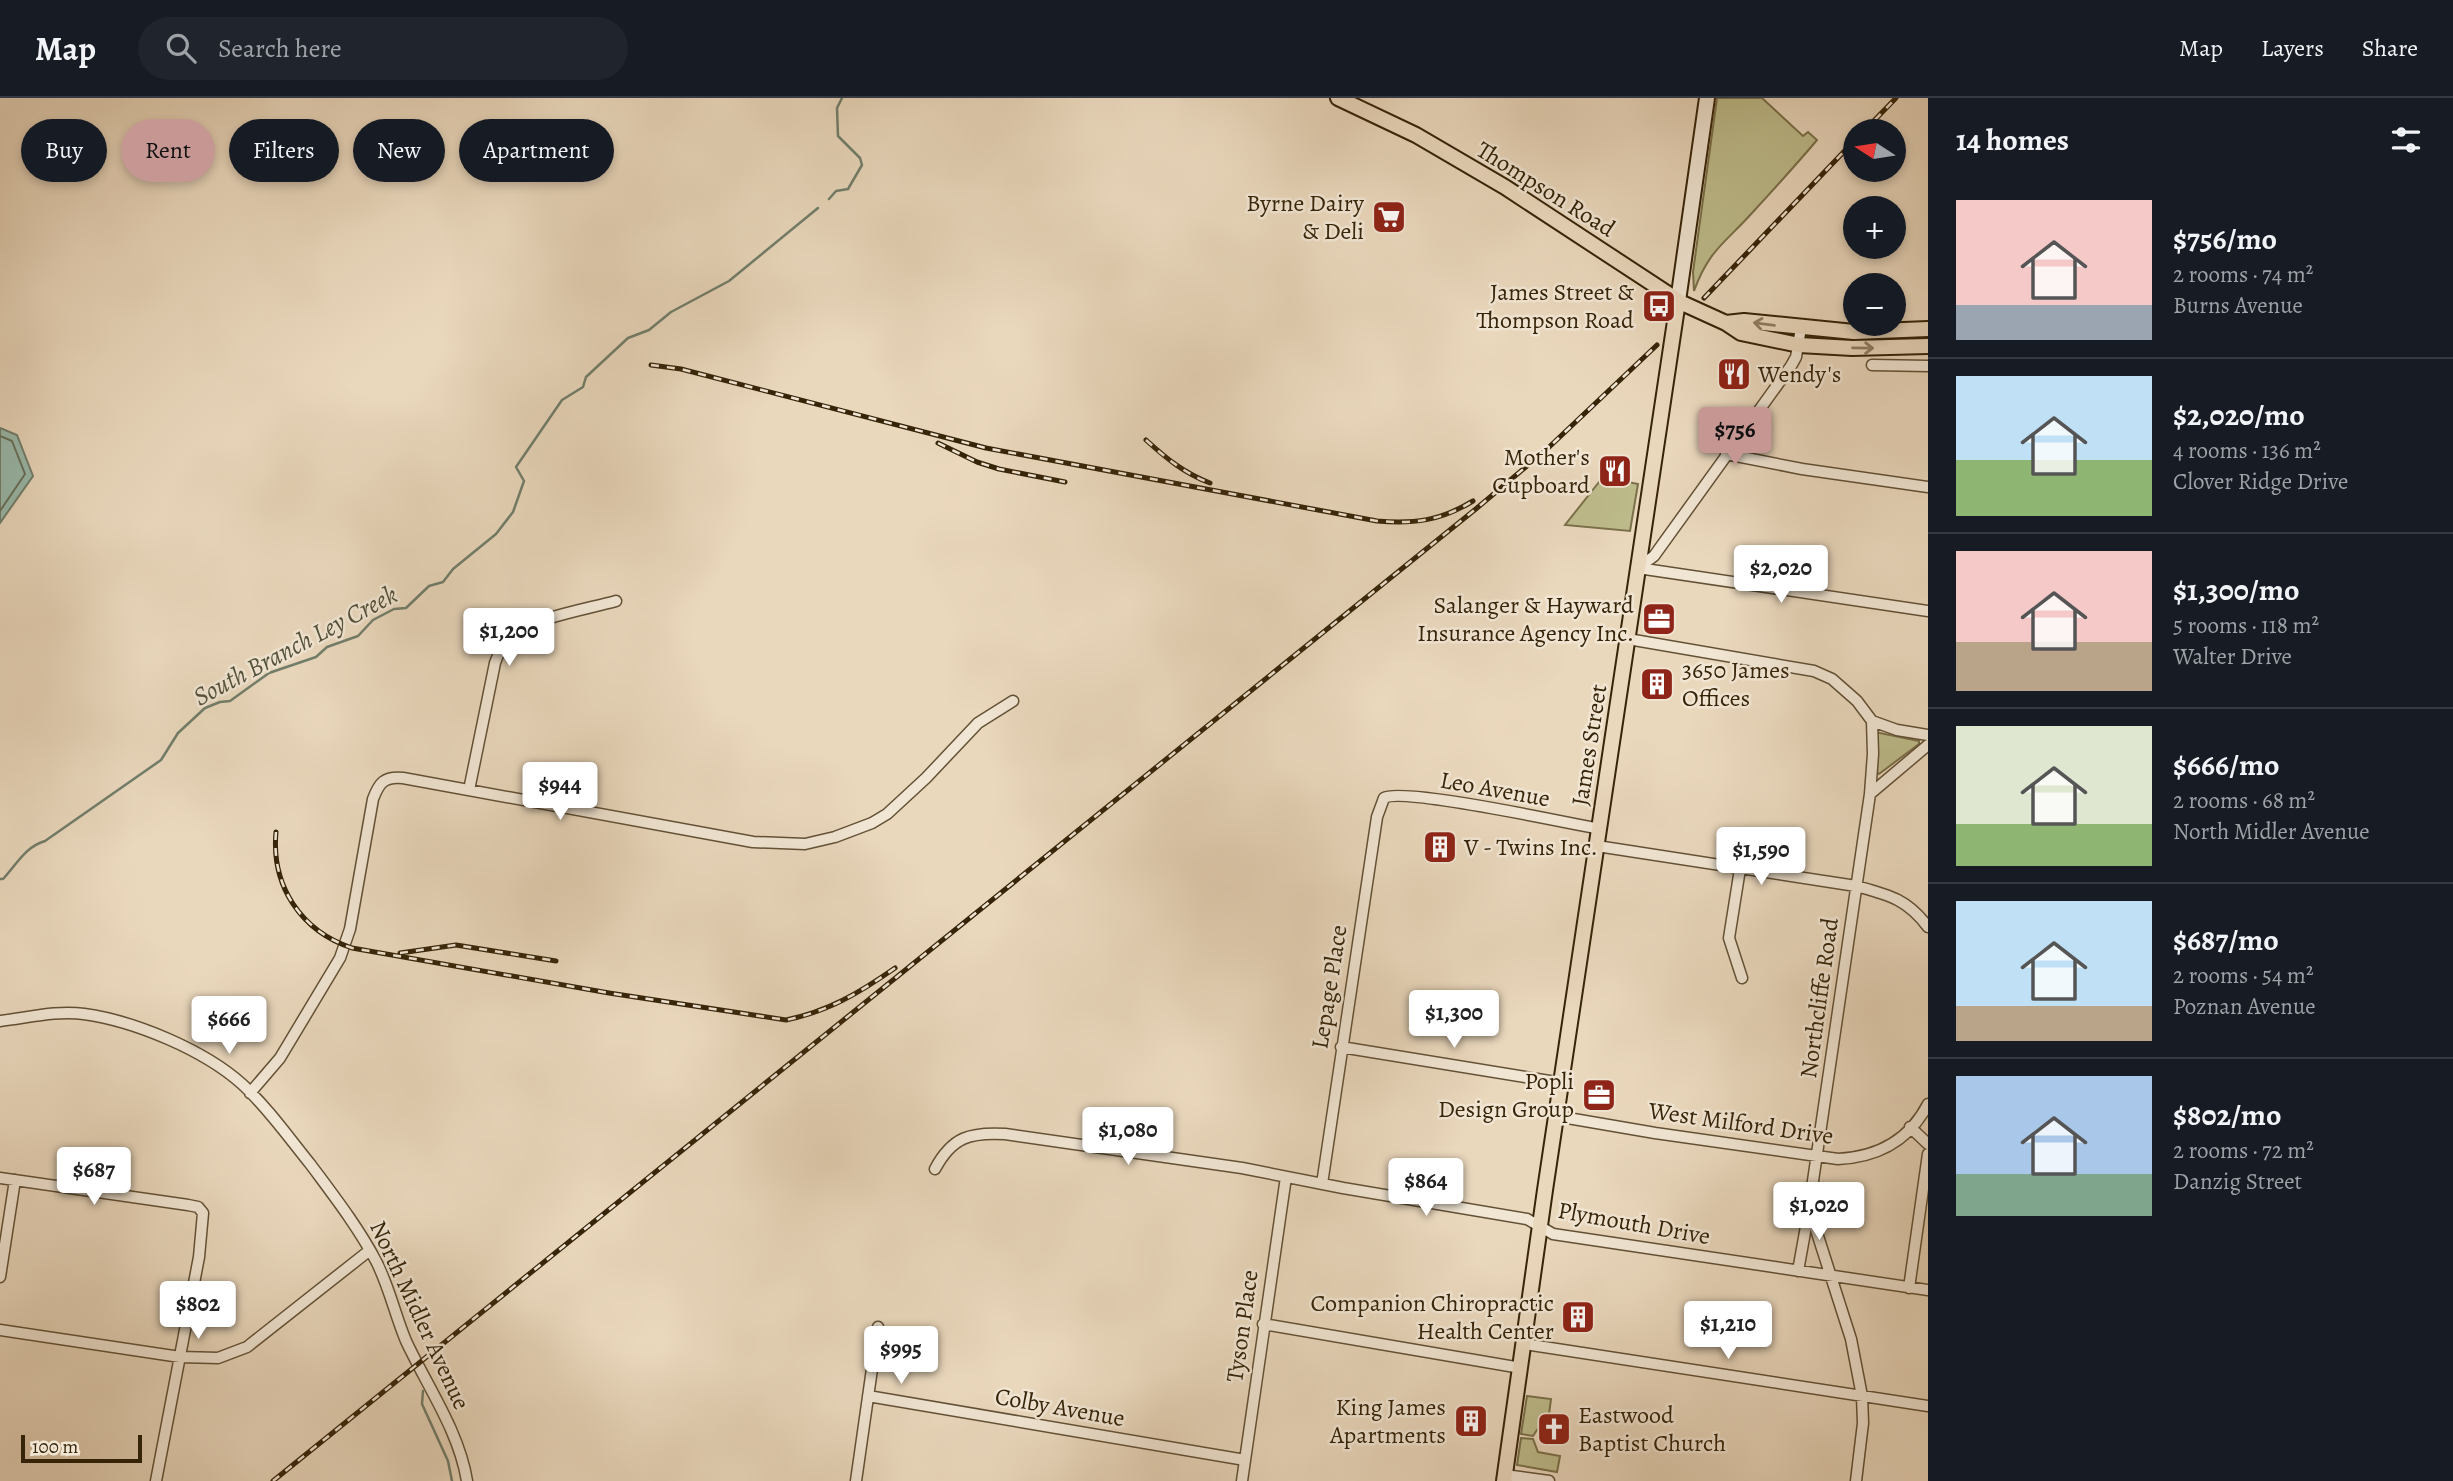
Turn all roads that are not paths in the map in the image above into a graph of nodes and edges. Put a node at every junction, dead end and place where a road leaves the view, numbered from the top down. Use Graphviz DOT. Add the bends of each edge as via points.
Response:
graph roads {
  1 [pos="1338,98"];
  2 [pos="1707,98"];
  3 [pos="1678,301"];
  4 [pos="1727,323"];
  5 [pos="1801,328"];
  6 [pos="1928,329"];
  7 [pos="1799,345"];
  8 [pos="1928,346"];
  9 [pos="1872,365"];
  10 [pos="1928,366"];
  11 [pos="1726,454"];
  12 [pos="1928,487"];
  13 [pos="1638,568"];
  14 [pos="616,601"];
  15 [pos="1928,611"];
  16 [pos="1628,639"];
  17 [pos="1013,701"];
  18 [pos="1872,721"];
  19 [pos="1928,735"];
  20 [pos="1928,745"];
  21 [pos="469,790"];
  22 [pos="1870,794"];
  23 [pos="1384,798"];
  24 [pos="1600,829"];
  25 [pos="1597,846"];
  26 [pos="1740,869"];
  27 [pos="1856,886"];
  28 [pos="1928,927"];
  29 [pos="1742,978"];
  30 [pos="0,1021"];
  31 [pos="1341,1047"];
  32 [pos="1562,1083"];
  33 [pos="250,1093"];
  34 [pos="1928,1104"];
  35 [pos="1556,1115"];
  36 [pos="1910,1127"];
  37 [pos="1928,1144"];
  38 [pos="1928,1154"];
  39 [pos="1817,1156"];
  40 [pos="935,1169"];
  41 [pos="1286,1177"];
  42 [pos="0,1178"];
  43 [pos="15,1180"];
  44 [pos="1322,1184"];
  45 [pos="1809,1208"];
  46 [pos="1540,1226"];
  47 [pos="370,1250"];
  48 [pos="1798,1271"];
  49 [pos="1831,1276"];
  50 [pos="0,1277"];
  51 [pos="1909,1287"];
  52 [pos="1928,1290"];
  53 [pos="1263,1324"];
  54 [pos="878,1327"];
  55 [pos="0,1330"];
  56 [pos="1524,1344"];
  57 [pos="180,1357"];
  58 [pos="1521,1368"];
  59 [pos="868,1396"];
  60 [pos="1862,1396"];
  61 [pos="1928,1406"];
  62 [pos="1245,1460"];
  63 [pos="1505,1478"];
  64 [pos="156,1481"];
  65 [pos="467,1481"];
  66 [pos="856,1481"];
  67 [pos="1242,1481"];
  68 [pos="1549,1481"];
  69 [pos="1856,1481"];
  1 -- 3 [label="main road, Thompson Road" via="1416,135 1505,187"];
  2 -- 3 [label="main road, James Street"];
  3 -- 4 [label="main road, Thompson Road"];
  3 -- 13 [label="main road, James Street"];
  5 -- 4 [label="main road, Thompson Road, one-way"];
  4 -- 7 [label="main road, Thompson Road" via="1741,333"];
  5 -- 6 [label="main road, Thompson Road" via="1854,332"];
  5 -- 7 [label="street"];
  7 -- 8 [label="main road, Thompson Road, one-way"];
  7 -- 11 [label="street" via="1791,366"];
  9 -- 10 [label="street"];
  11 -- 12 [label="street"];
  11 -- 13 [label="street" via="1654,556"];
  13 -- 15 [label="street"];
  13 -- 16 [label="main road, James Street"];
  14 -- 21 [label="street" via="534,624 516,632 499,651"];
  16 -- 18 [label="street" via="1814,671 1832,679"];
  16 -- 24 [label="main road, James Street"];
  17 -- 21 [label="street" via="978,723 887,814 857,831 813,843 752,842"];
  18 -- 19 [label="street"];
  18 -- 22 [label="street, Northcliffe Road"];
  20 -- 22 [label="street"];
  21 -- 33 [label="street" via="394,777 379,784 340,958 280,1058"];
  22 -- 27 [label="street, Northcliffe Road"];
  23 -- 24 [label="street, Leo Avenue" via="1392,794 1432,799"];
  23 -- 31 [label="street, Lepage Place" via="1377,817"];
  24 -- 25 [label="main road, James Street"];
  25 -- 26 [label="street"];
  25 -- 32 [label="main road, James Street"];
  26 -- 27 [label="street"];
  26 -- 29 [label="street" via="1729,938"];
  27 -- 28 [label="street" via="1898,899"];
  27 -- 39 [label="street, Northcliffe Road"];
  30 -- 33 [label="street, North Midler Avenue" via="74,1013 102,1017 188,1049"];
  31 -- 32 [label="street"];
  31 -- 44 [label="street, Lepage Place"];
  32 -- 35 [label="main road, James Street"];
  33 -- 47 [label="street, North Midler Avenue" via="324,1183"];
  34 -- 36 [label="street, West Milford Drive"];
  35 -- 39 [label="street, West Milford Drive"];
  35 -- 46 [label="main road, James Street"];
  36 -- 37 [label="street"];
  36 -- 39 [label="street, West Milford Drive" via="1879,1153 1860,1158"];
  38 -- 51 [label="street"];
  39 -- 45 [label="street, Northcliffe Road"];
  40 -- 41 [label="street, Plymouth Drive" via="955,1142 987,1133"];
  41 -- 44 [label="street, Plymouth Drive"];
  41 -- 53 [label="street, Tyson Place"];
  42 -- 43 [label="street"];
  43 -- 50 [label="street"];
  43 -- 57 [label="street" via="200,1209 204,1217 199,1256"];
  44 -- 46 [label="street, Plymouth Drive" via="1527,1219"];
  45 -- 48 [label="street, Northcliffe Road"];
  45 -- 49 [label="street, Northcliffe Road"];
  46 -- 48 [label="street, Plymouth Drive" via="1553,1234"];
  46 -- 56 [label="main road, James Street"];
  47 -- 57 [label="street" via="247,1347 218,1358"];
  47 -- 65 [label="street, North Midler Avenue" via="451,1432"];
  48 -- 49 [label="street, Plymouth Drive"];
  49 -- 51 [label="street, Plymouth Drive"];
  49 -- 60 [label="street, Northcliffe Road" via="1851,1339"];
  51 -- 52 [label="street, Plymouth Drive"];
  53 -- 58 [label="street"];
  53 -- 62 [label="street, Tyson Place"];
  54 -- 59 [label="street"];
  55 -- 57 [label="street"];
  56 -- 58 [label="main road, James Street"];
  56 -- 60 [label="street"];
  57 -- 64 [label="street"];
  58 -- 63 [label="main road, James Street"];
  59 -- 62 [label="street, Colby Avenue"];
  59 -- 66 [label="street"];
  60 -- 61 [label="street"];
  60 -- 69 [label="street, Northcliffe Road"];
  62 -- 67 [label="street, Tyson Place"];
  63 -- 68 [label="street"];
}
